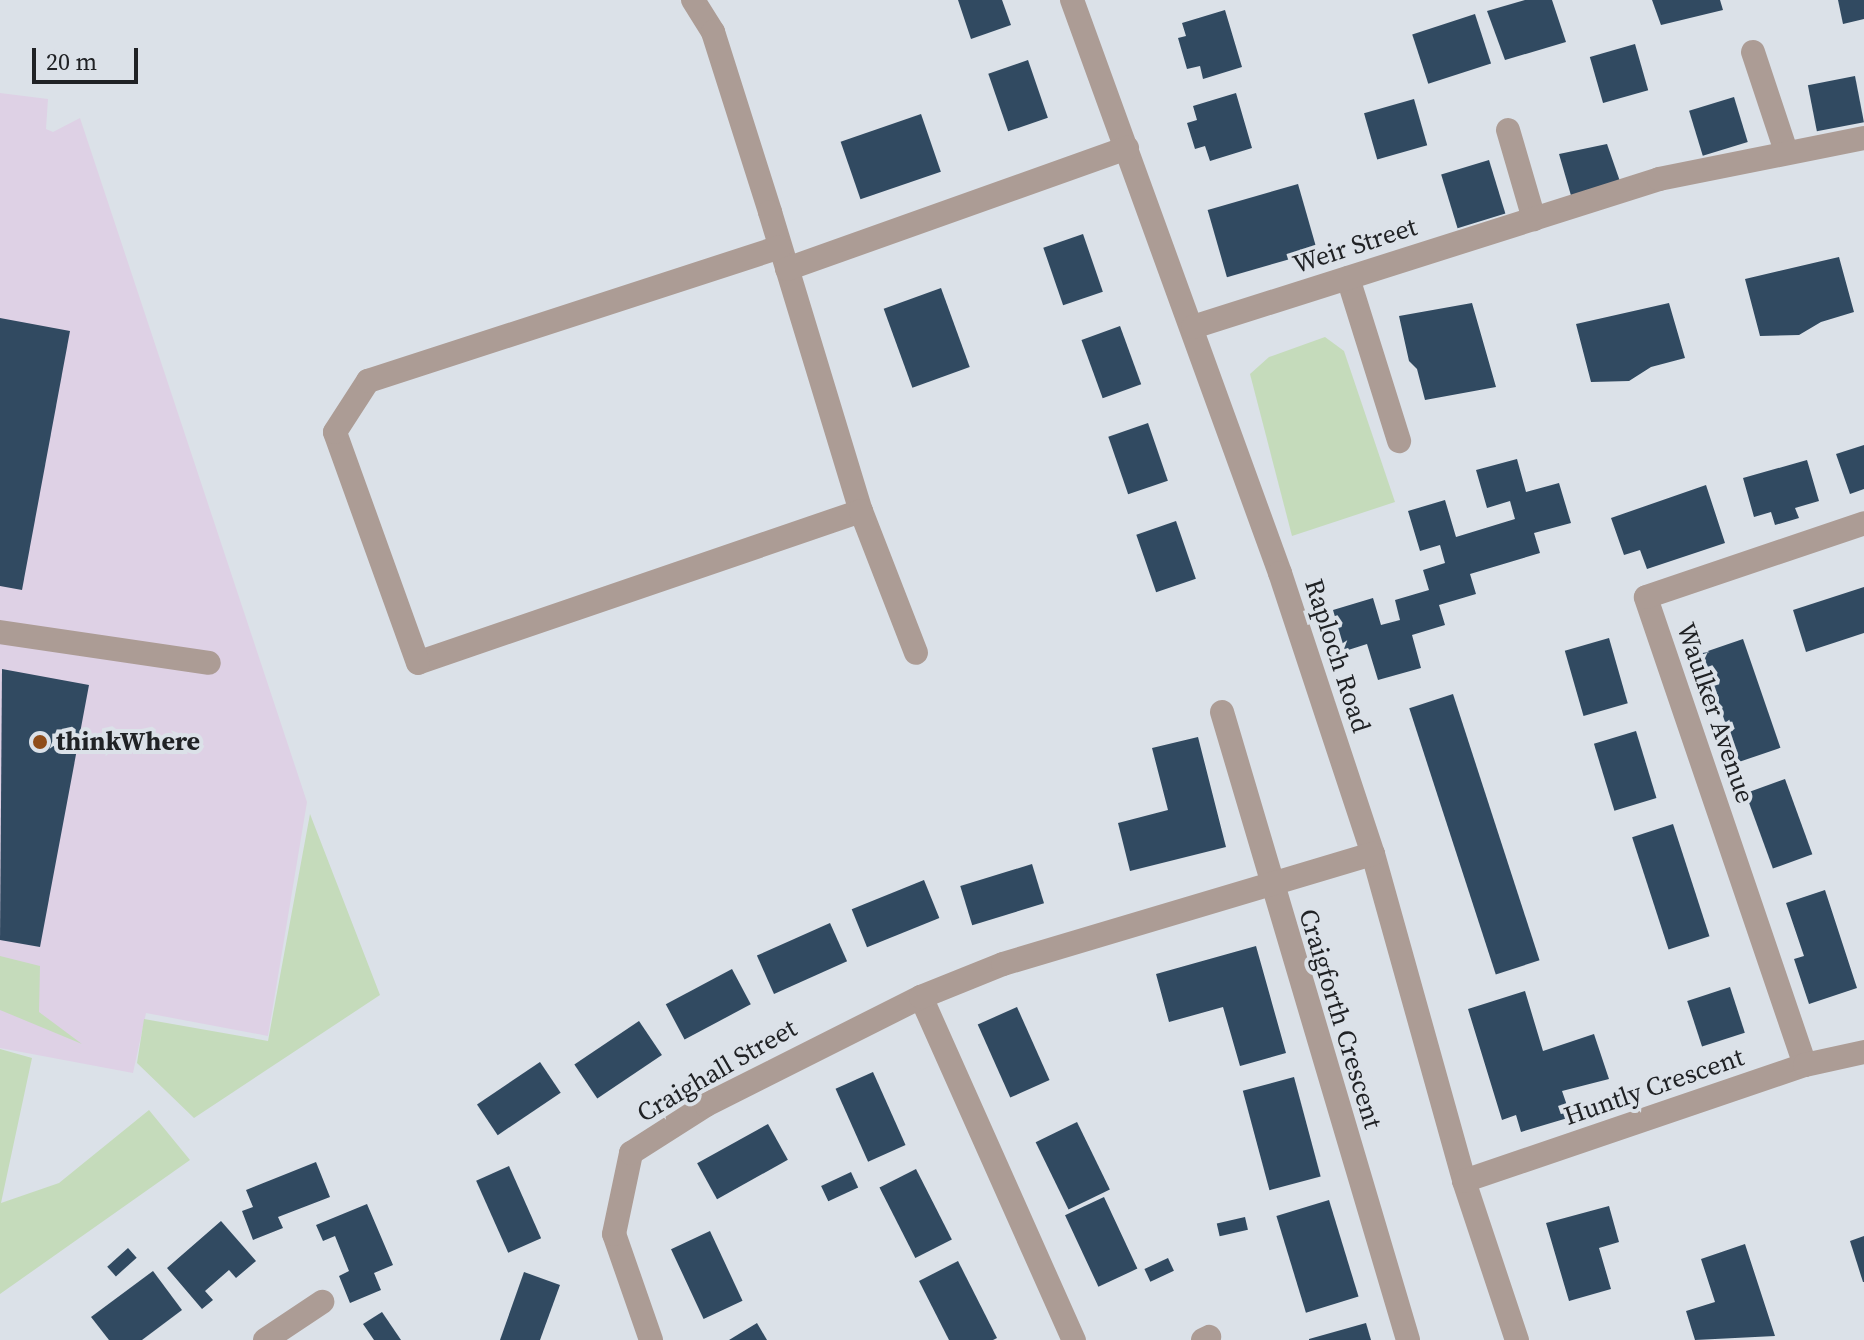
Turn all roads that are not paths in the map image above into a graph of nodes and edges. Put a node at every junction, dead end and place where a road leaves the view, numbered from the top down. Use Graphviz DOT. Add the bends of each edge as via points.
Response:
graph roads {
  1 [pos="693,0"];
  2 [pos="1072,0"];
  3 [pos="1753,52"];
  4 [pos="1508,130"];
  5 [pos="1864,138"];
  6 [pos="1127,148"];
  7 [pos="1786,151"];
  8 [pos="1534,219"];
  9 [pos="784,258"];
  10 [pos="1348,278"];
  11 [pos="1193,327"];
  12 [pos="1399,441"];
  13 [pos="861,511"];
  14 [pos="1864,523"];
  15 [pos="0,632"];
  16 [pos="916,653"];
  17 [pos="209,663"];
  18 [pos="1222,712"];
  19 [pos="1373,854"];
  20 [pos="1270,885"];
  21 [pos="921,997"];
  22 [pos="1864,1052"];
  23 [pos="1805,1065"];
  24 [pos="1464,1181"];
  25 [pos="322,1302"];
  26 [pos="1073,1339"];
  27 [pos="265,1340"];
  28 [pos="651,1340"];
  29 [pos="1408,1340"];
  30 [pos="1517,1340"];
  1 -- 9 [label="street" via="713,32"];
  2 -- 6 [label="street, Raploch Road"];
  3 -- 7 [label="street"];
  4 -- 8 [label="street"];
  5 -- 7 [label="street, Weir Street"];
  6 -- 9 [label="street"];
  6 -- 11 [label="street, Raploch Road"];
  7 -- 8 [label="street, Weir Street" via="1659,179"];
  8 -- 10 [label="street, Weir Street"];
  9 -- 13 [label="street"];
  9 -- 13 [label="street" via="368,381 335,432 418,663"];
  10 -- 11 [label="street, Weir Street"];
  10 -- 12 [label="street"];
  11 -- 19 [label="street, Raploch Road"];
  13 -- 16 [label="street"];
  14 -- 23 [label="street, Waulker Avenue" via="1646,597"];
  15 -- 17 [label="street"];
  18 -- 20 [label="street, Craigforth Crescent"];
  19 -- 20 [label="street, Craighall Street"];
  19 -- 24 [label="street, Raploch Road"];
  20 -- 21 [label="street, Craighall Street" via="1003,964"];
  20 -- 29 [label="street, Craigforth Crescent"];
  21 -- 26 [label="street"];
  21 -- 28 [label="street, Craighall Street" via="706,1105 631,1153 614,1234"];
  22 -- 23 [label="street, Huntly Crescent"];
  23 -- 24 [label="street, Huntly Crescent"];
  24 -- 30 [label="street, Raploch Road"];
  25 -- 27 [label="street"];
}
